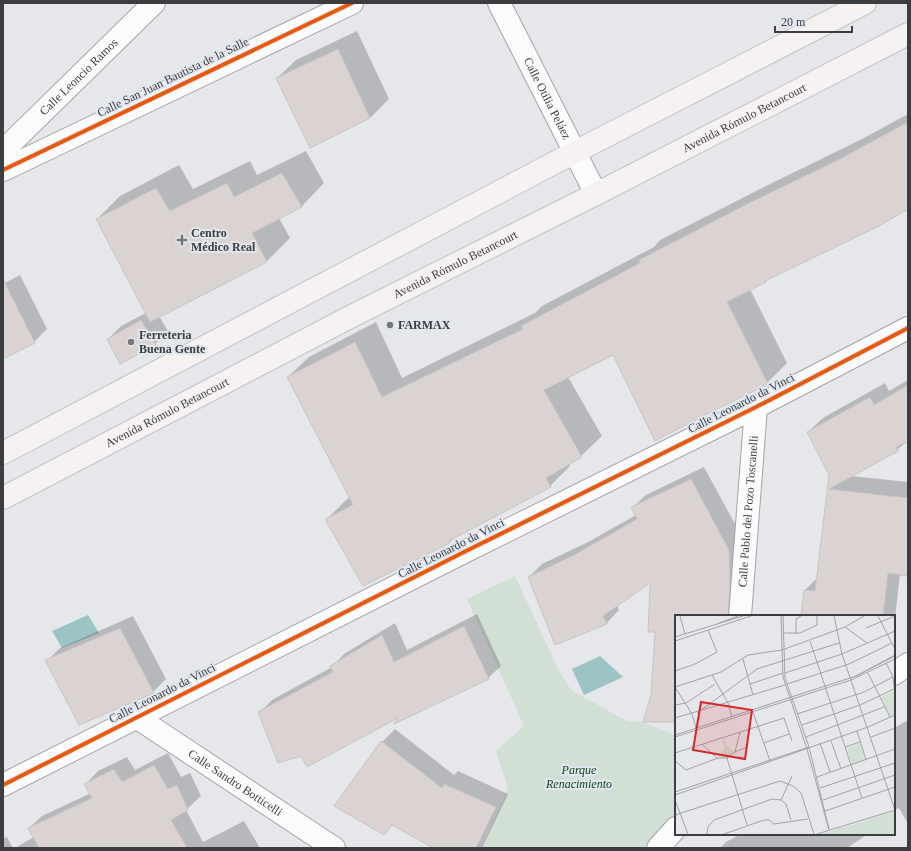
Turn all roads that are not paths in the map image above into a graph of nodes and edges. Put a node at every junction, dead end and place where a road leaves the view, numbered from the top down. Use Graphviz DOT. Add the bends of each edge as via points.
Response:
graph roads {
  1 [pos="154,3"];
  2 [pos="352,3"];
  3 [pos="500,3"];
  4 [pos="865,3"];
  5 [pos="908,34"];
  6 [pos="3,151"];
  7 [pos="575,152"];
  8 [pos="3,170"];
  9 [pos="596,194"];
  10 [pos="908,328"];
  11 [pos="756,407"];
  12 [pos="3,453"];
  13 [pos="3,498"];
  14 [pos="740,615"];
  15 [pos="908,664"];
  16 [pos="895,673"];
  17 [pos="136,717"];
  18 [pos="3,785"];
  19 [pos="675,829"];
  20 [pos="334,848"];
  21 [pos="658,848"];
  1 -- 6 [label="street, Calle Leoncio Ramos"];
  2 -- 8 [label="street, Calle San Juan Bautista de la Salle"];
  3 -- 7 [label="street, Calle Otilia Peláez"];
  4 -- 7 [label="main road"];
  5 -- 9 [label="main road, Avenida Rómulo Betancourt"];
  7 -- 9 [label="street, Calle Otilia Peláez"];
  7 -- 12 [label="main road"];
  9 -- 13 [label="main road, Avenida Rómulo Betancourt" via="354,315"];
  10 -- 11 [label="street, Calle Leonardo da Vinci"];
  11 -- 14 [label="street, Calle Pablo del Pozo Toscanelli"];
  11 -- 17 [label="street, Calle Leonardo da Vinci"];
  15 -- 16 [label="street"];
  17 -- 18 [label="street, Calle Leonardo da Vinci"];
  17 -- 20 [label="street, Calle Sandro Botticelli"];
  19 -- 21 [label="street"];
}
